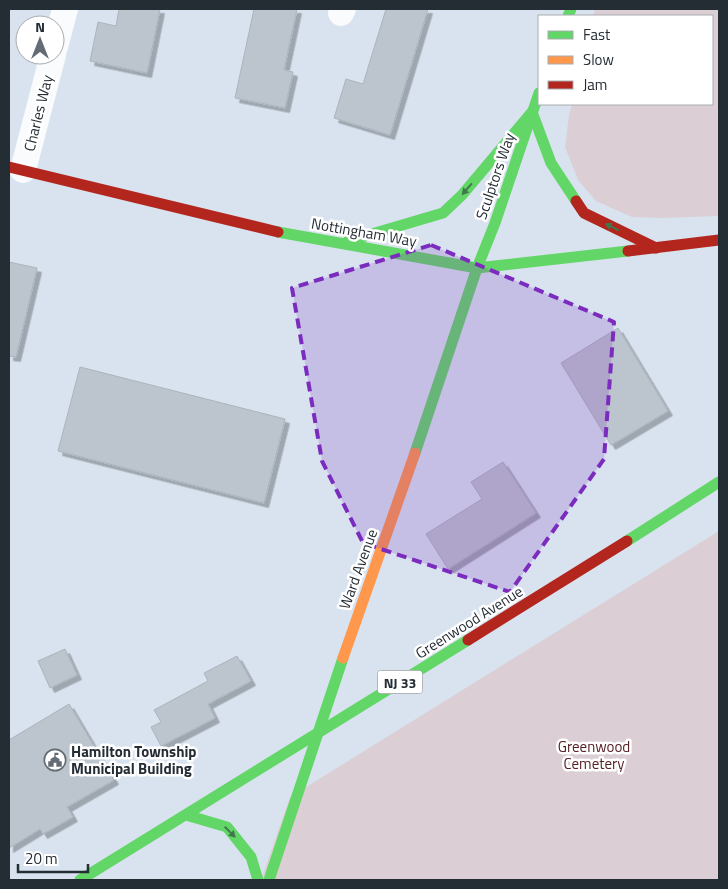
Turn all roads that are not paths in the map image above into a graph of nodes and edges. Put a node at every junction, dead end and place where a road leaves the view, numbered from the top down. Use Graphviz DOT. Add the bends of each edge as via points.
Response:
graph roads {
  1 [pos="50,65"];
  2 [pos="538,96"];
  3 [pos="532,112"];
  4 [pos="16,168"];
  5 [pos="719,240"];
  6 [pos="342,243"];
  7 [pos="656,248"];
  8 [pos="477,268"];
  9 [pos="719,482"];
  10 [pos="317,734"];
  11 [pos="186,815"];
  12 [pos="80,880"];
  13 [pos="258,880"];
  14 [pos="269,880"];
  1 -- 4 [label="street, Charles Way"];
  2 -- 3 [label="street, Sculptors Way"];
  3 -- 6 [label="street, one-way" via="443,214"];
  7 -- 3 [label="street, one-way" via="584,213 551,163"];
  3 -- 8 [label="street, Sculptors Way"];
  4 -- 6 [label="street, Nottingham Way" via="278,232"];
  5 -- 7 [label="street, Nottingham Way"];
  6 -- 8 [label="street, Nottingham Way"];
  7 -- 8 [label="street, Nottingham Way"];
  8 -- 10 [label="street, Ward Avenue"];
  9 -- 10 [label="street, Greenwood Avenue / NJ 33"];
  10 -- 11 [label="street, Greenwood Avenue / NJ 33"];
  10 -- 14 [label="street, Ward Avenue"];
  11 -- 12 [label="street, Greenwood Avenue / NJ 33"];
  11 -- 13 [label="street, one-way" via="227,827 251,857"];
}
